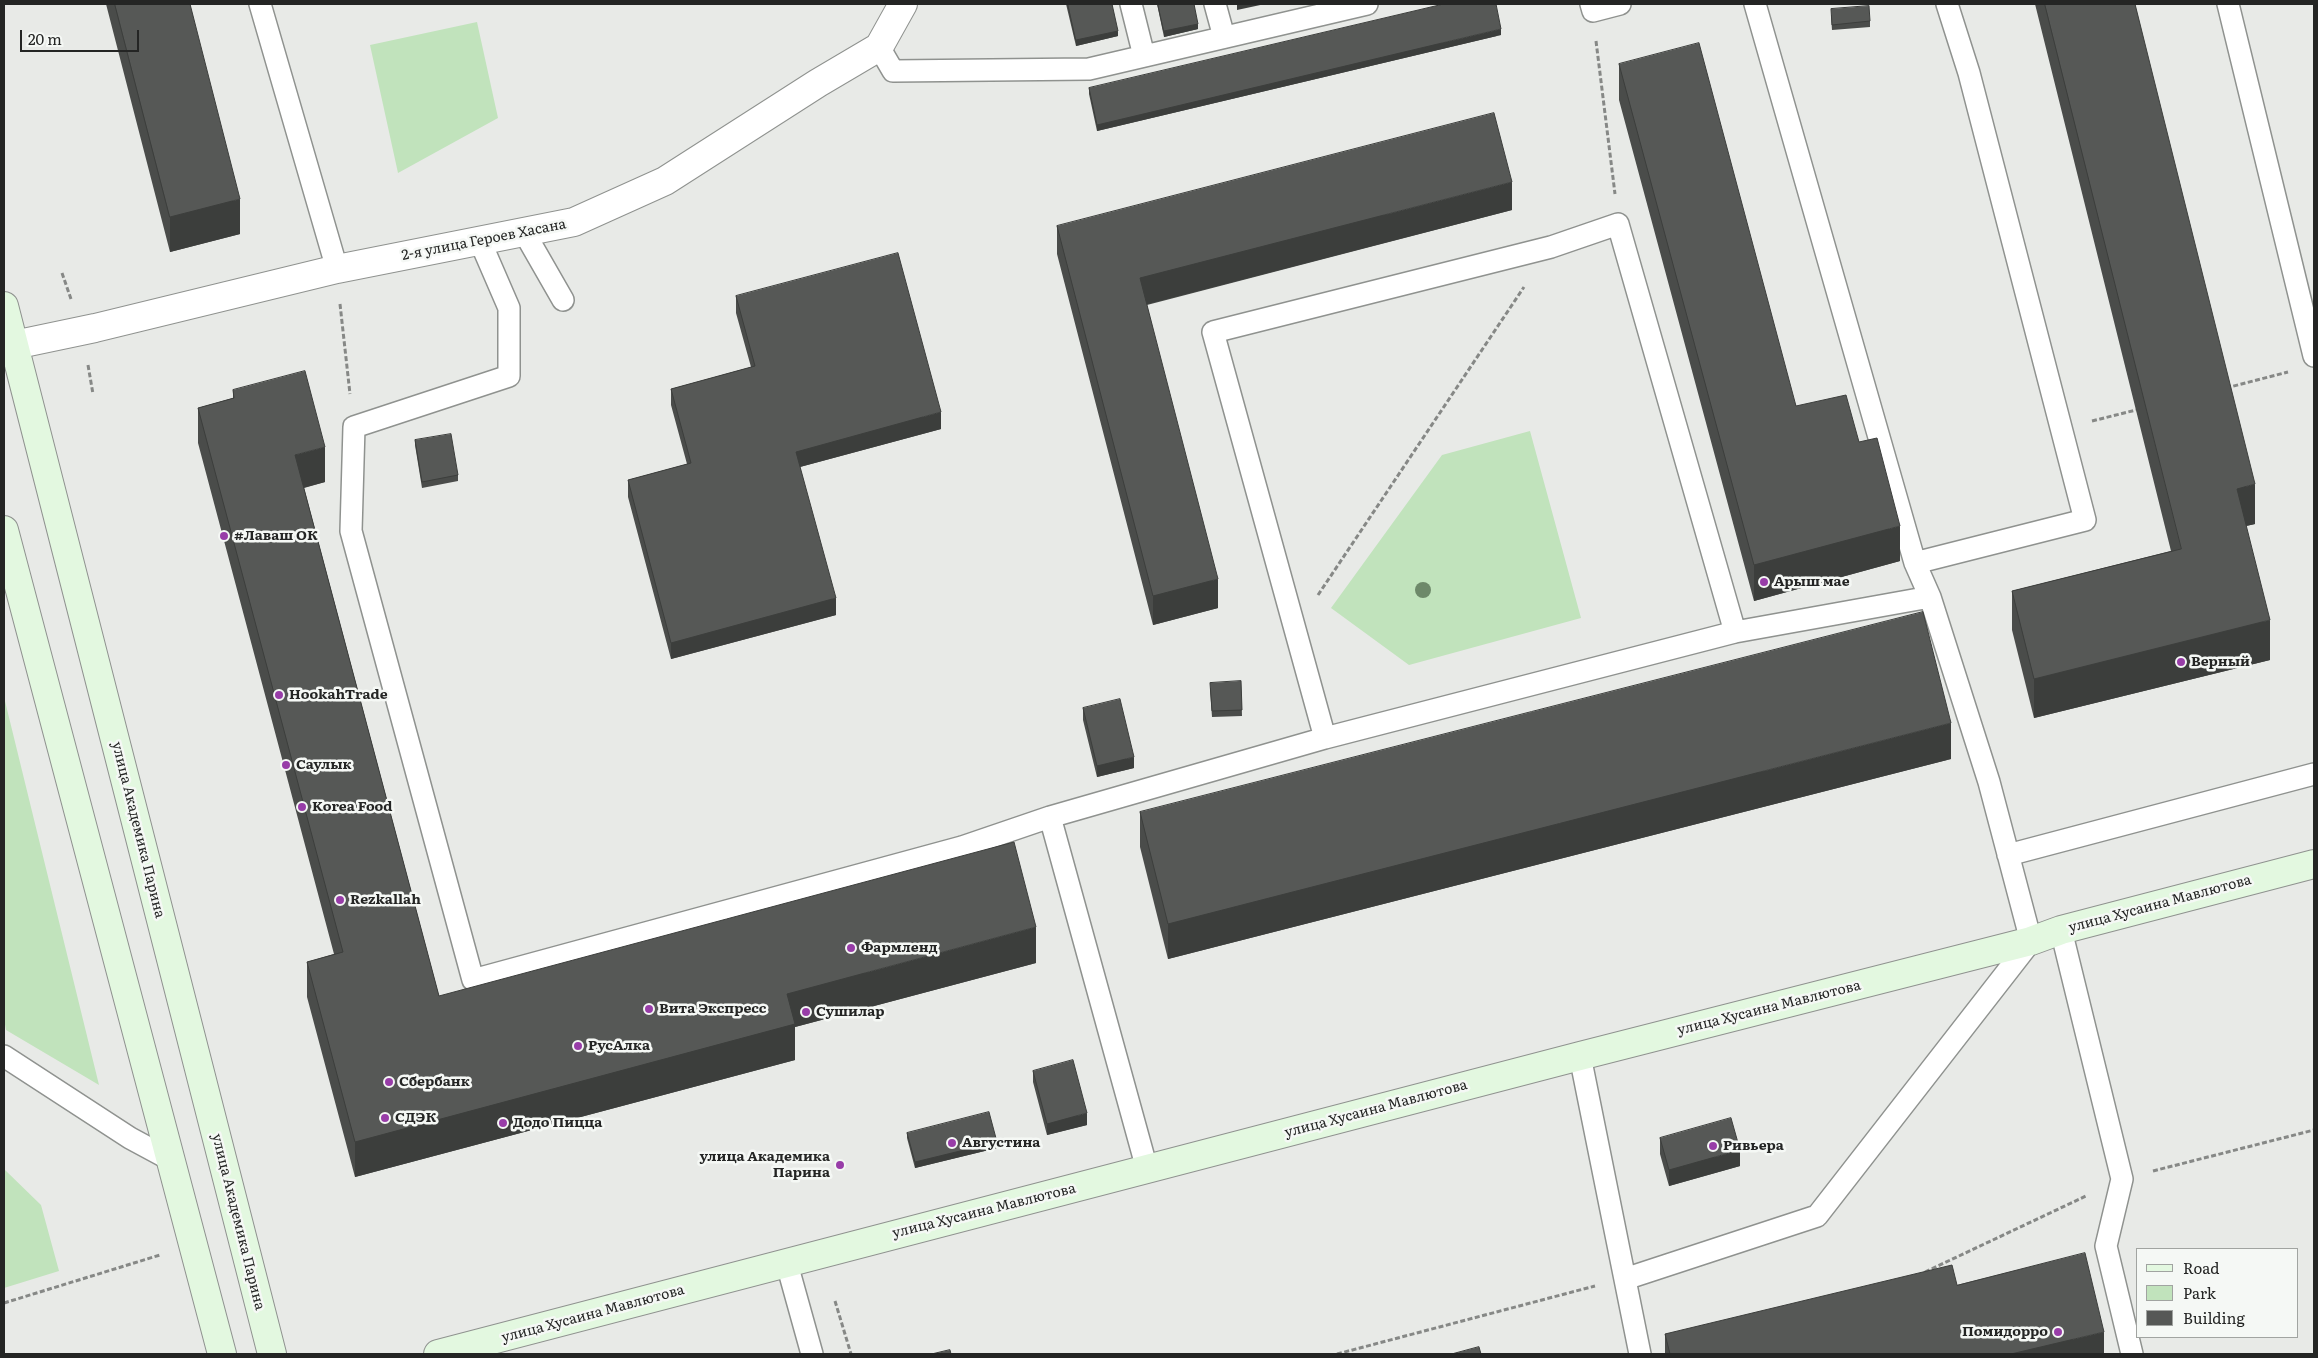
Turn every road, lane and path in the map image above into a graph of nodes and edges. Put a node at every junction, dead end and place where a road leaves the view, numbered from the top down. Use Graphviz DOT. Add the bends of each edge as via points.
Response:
graph roads {
  1 [pos="260,4"];
  2 [pos="903,4"];
  3 [pos="1131,4"];
  4 [pos="1215,4"];
  5 [pos="1367,4"];
  6 [pos="1620,4"];
  7 [pos="1755,4"];
  8 [pos="1948,4"];
  9 [pos="2228,4"];
  10 [pos="1592,7"];
  11 [pos="1224,37"];
  12 [pos="880,47"];
  13 [pos="1144,56"];
  14 [pos="1618,224"];
  15 [pos="524,232"];
  16 [pos="480,241"];
  17 [pos="1551,246"];
  18 [pos="337,269"];
  19 [pos="563,300"];
  20 [pos="4,306"];
  21 [pos="9,347"];
  22 [pos="2314,356"];
  23 [pos="2296,370"];
  24 [pos="2220,389"];
  25 [pos="2136,410"];
  26 [pos="354,427"];
  27 [pos="2063,428"];
  28 [pos="4,530"];
  29 [pos="1915,563"];
  30 [pos="1930,597"];
  31 [pos="1294,631"];
  32 [pos="1735,632"];
  33 [pos="1324,738"];
  34 [pos="2314,774"];
  35 [pos="1050,817"];
  36 [pos="2008,855"];
  37 [pos="2314,864"];
  38 [pos="2061,930"];
  39 [pos="2030,941"];
  40 [pos="4,1056"];
  41 [pos="1580,1056"];
  42 [pos="2314,1130"];
  43 [pos="169,1159"];
  44 [pos="1147,1169"];
  45 [pos="2122,1179"];
  46 [pos="167,1252"];
  47 [pos="787,1264"];
  48 [pos="1916,1276"];
  49 [pos="1625,1279"];
  50 [pos="835,1300"];
  51 [pos="4,1303"];
  52 [pos="222,1354"];
  53 [pos="272,1354"];
  54 [pos="438,1354"];
  55 [pos="812,1354"];
  56 [pos="851,1354"];
  57 [pos="1337,1354"];
  58 [pos="1640,1354"];
  59 [pos="2132,1354"];
  1 -- 18 [label="lane"];
  2 -- 12 [label="street"];
  3 -- 13 [label="lane"];
  4 -- 11 [label="lane"];
  5 -- 11 [label="lane"];
  6 -- 10 [label="lane"];
  7 -- 29 [label="lane"];
  8 -- 27 [label="lane"];
  9 -- 22 [label="lane"];
  10 -- 14 [label="path"];
  11 -- 13 [label="lane"];
  12 -- 13 [label="lane" via="893,71 1090,69"];
  12 -- 15 [label="street, 2-я улица Героев Хасана" via="665,181 574,222"];
  14 -- 17 [label="lane"];
  14 -- 32 [label="lane"];
  15 -- 16 [label="street, 2-я улица Героев Хасана"];
  15 -- 19 [label="lane"];
  16 -- 18 [label="street, 2-я улица Героев Хасана"];
  16 -- 26 [label="lane" via="509,308 509,376"];
  17 -- 31 [label="path"];
  17 -- 31 [label="lane" via="1213,332"];
  18 -- 21 [label="street, 2-я улица Героев Хасана"];
  18 -- 26 [label="path"];
  20 -- 21 [label="street, улица Академика Парина"];
  21 -- 53 [label="street, улица Академика Парина"];
  23 -- 24 [label="path"];
  25 -- 27 [label="path"];
  26 -- 35 [label="lane" via="351,531 473,980 962,847"];
  27 -- 29 [label="lane" via="2085,520"];
  28 -- 43 [label="street"];
  29 -- 30 [label="lane"];
  30 -- 32 [label="lane"];
  30 -- 36 [label="lane" via="1989,782"];
  31 -- 33 [label="lane"];
  32 -- 33 [label="lane"];
  33 -- 35 [label="lane"];
  34 -- 36 [label="lane"];
  35 -- 44 [label="lane"];
  36 -- 39 [label="lane"];
  37 -- 38 [label="street, улица Хусаина Мавлютова"];
  38 -- 39 [label="street, улица Хусаина Мавлютова"];
  38 -- 45 [label="lane"];
  39 -- 41 [label="street, улица Хусаина Мавлютова"];
  39 -- 49 [label="lane" via="1817,1216"];
  40 -- 43 [label="lane" via="130,1138"];
  41 -- 44 [label="street, улица Хусаина Мавлютова"];
  41 -- 49 [label="lane"];
  42 -- 45 [label="path"];
  43 -- 52 [label="street"];
  44 -- 47 [label="street, улица Хусаина Мавлютова"];
  45 -- 48 [label="path"];
  45 -- 59 [label="lane" via="2106,1246"];
  46 -- 51 [label="path"];
  47 -- 54 [label="street, улица Хусаина Мавлютова"];
  47 -- 55 [label="lane"];
  49 -- 57 [label="path"];
  49 -- 58 [label="lane"];
  50 -- 56 [label="path"];
}
